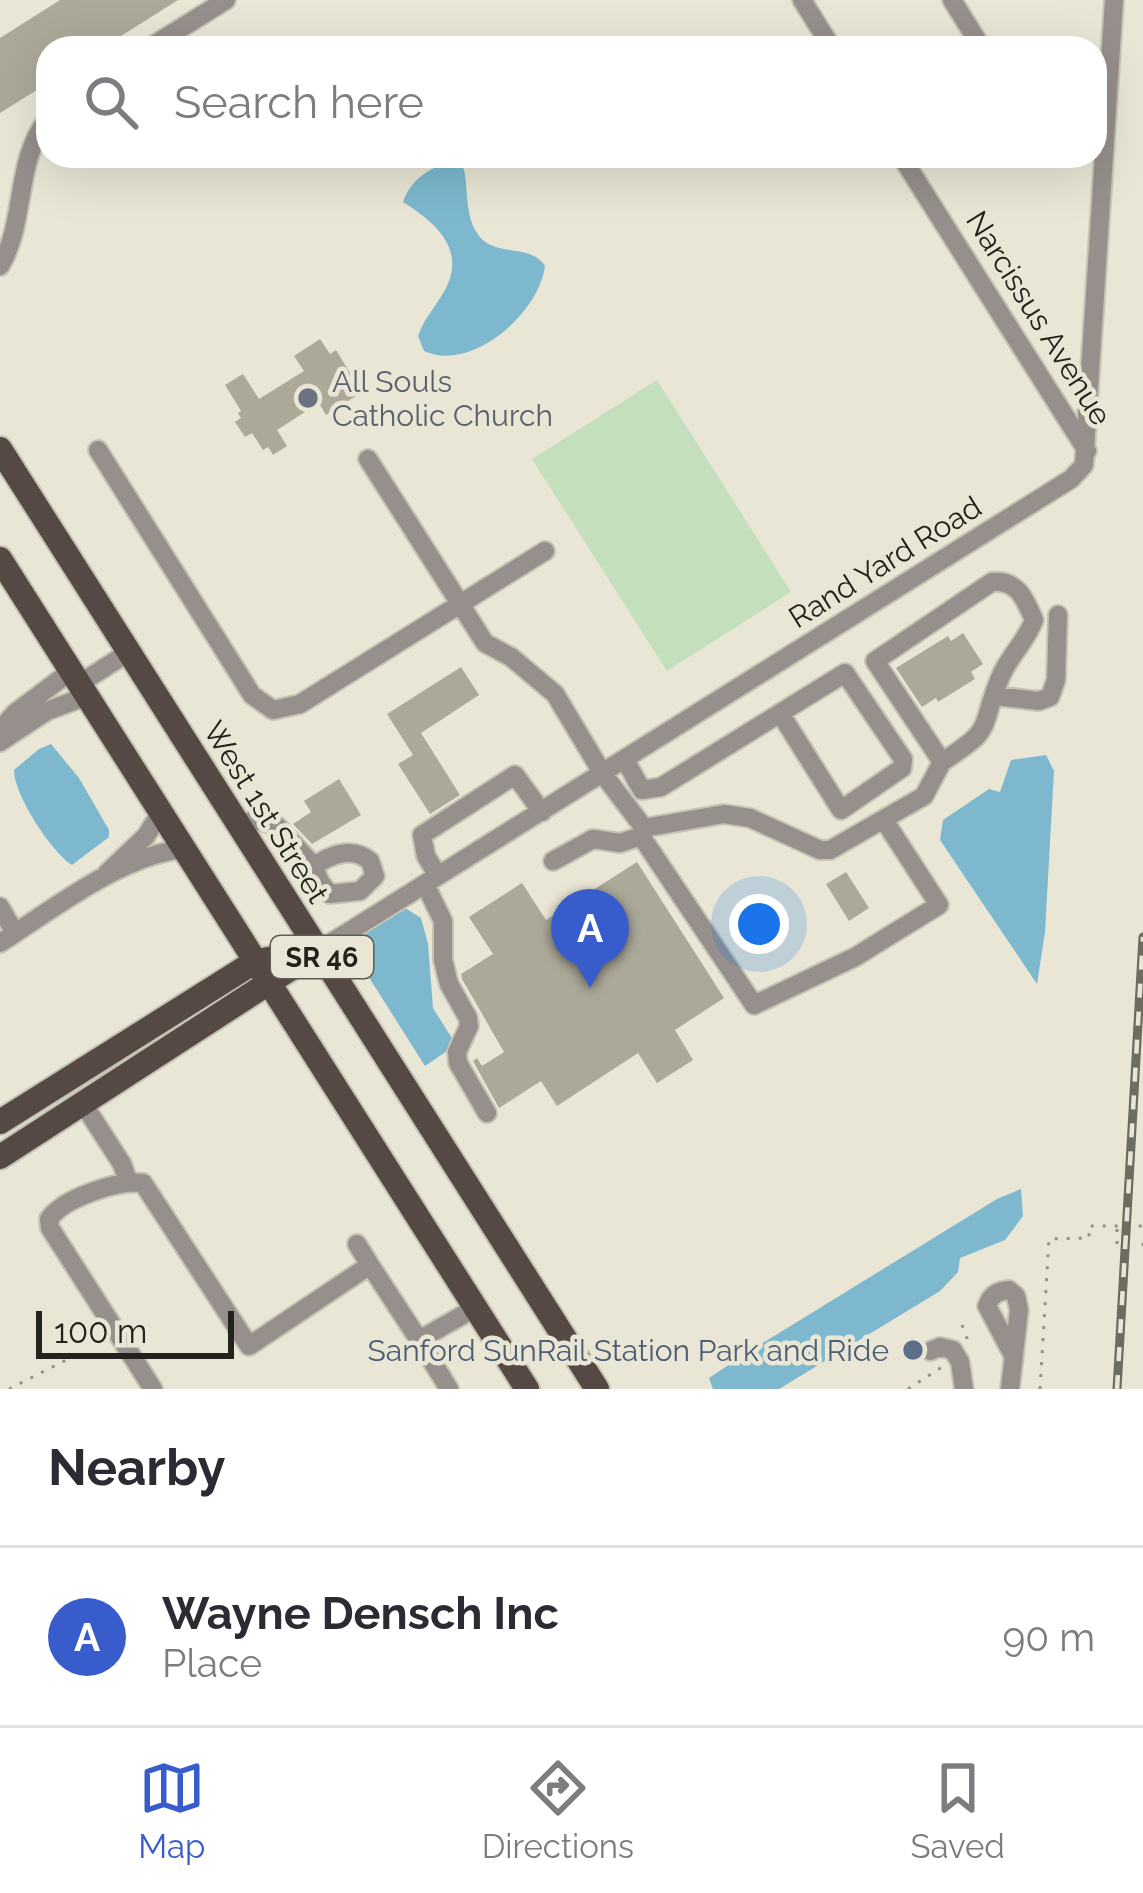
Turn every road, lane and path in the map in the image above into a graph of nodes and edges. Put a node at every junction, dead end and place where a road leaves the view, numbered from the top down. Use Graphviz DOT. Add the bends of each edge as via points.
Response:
graph roads {
  1 [pos="226,0"];
  2 [pos="802,0"];
  3 [pos="952,0"];
  4 [pos="1114,0"];
  5 [pos="168,36"];
  6 [pos="824,36"];
  7 [pos="974,36"];
  8 [pos="1107,76"];
  9 [pos="36,142"];
  10 [pos="909,168"];
  11 [pos="1099,168"];
  12 [pos="0,266"];
  13 [pos="0,449"];
  14 [pos="98,450"];
  15 [pos="1088,452"];
  16 [pos="368,459"];
  17 [pos="544,551"];
  18 [pos="0,559"];
  19 [pos="459,604"];
  20 [pos="1058,615"];
  21 [pos="129,652"];
  22 [pos="79,684"];
  23 [pos="995,696"];
  24 [pos="780,713"];
  25 [pos="0,730"];
  26 [pos="0,742"];
  27 [pos="625,760"];
  28 [pos="942,762"];
  29 [pos="603,774"];
  30 [pos="161,812"];
  31 [pos="542,812"];
  32 [pos="884,820"];
  33 [pos="238,824"];
  34 [pos="642,832"];
  35 [pos="185,849"];
  36 [pos="553,861"];
  37 [pos="314,866"];
  38 [pos="104,877"];
  39 [pos="432,880"];
  40 [pos="368,886"];
  41 [pos="0,908"];
  42 [pos="383,910"];
  43 [pos="8,938"];
  44 [pos="319,951"];
  45 [pos="256,961"];
  46 [pos="270,983"];
  47 [pos="82,1102"];
  48 [pos="488,1113"];
  49 [pos="0,1122"];
  50 [pos="0,1156"];
  51 [pos="128,1181"];
  52 [pos="1143,1226"];
  53 [pos="1117,1227"];
  54 [pos="357,1244"];
  55 [pos="1118,1244"];
  56 [pos="370,1265"];
  57 [pos="475,1307"];
  58 [pos="419,1340"];
  59 [pos="930,1351"];
  60 [pos="78,1354"];
  61 [pos="1013,1354"];
  62 [pos="951,1362"];
  63 [pos="9,1389"];
  64 [pos="153,1389"];
  65 [pos="449,1389"];
  66 [pos="527,1389"];
  67 [pos="597,1389"];
  68 [pos="908,1389"];
  69 [pos="964,1389"];
  70 [pos="1010,1389"];
  71 [pos="1040,1389"];
  1 -- 5 [label="street"];
  2 -- 6 [label="street"];
  3 -- 7 [label="street"];
  4 -- 8 [label="street"];
  9 -- 12 [label="street" via="14,244"];
  10 -- 15 [label="street, Narcissus Avenue"];
  11 -- 15 [label="street"];
  13 -- 21 [label="main road, West 1st Street / SR 46"];
  14 -- 19 [label="street" via="252,695 274,710 300,704"];
  15 -- 27 [label="street, Rand Yard Road" via="1071,479"];
  16 -- 19 [label="street"];
  17 -- 19 [label="street"];
  18 -- 22 [label="main road, SR 46"];
  19 -- 29 [label="street" via="485,643 555,694"];
  20 -- 23 [label="street" via="1050,697"];
  21 -- 22 [label="street"];
  21 -- 33 [label="main road, West 1st Street / SR 46"];
  22 -- 25 [label="street" via="15,713"];
  22 -- 26 [label="street"];
  22 -- 30 [label="main road, SR 46"];
  23 -- 28 [label="street" via="978,739"];
  23 -- 28 [label="street" via="1034,620 1025,598 1003,581 875,661"];
  24 -- 24 [label="street" via="845,674 902,768 842,810"];
  24 -- 27 [label="street" via="661,787 642,790"];
  27 -- 29 [label="street, Rand Yard Road"];
  28 -- 32 [label="street" via="924,796"];
  29 -- 31 [label="street, Rand Yard Road"];
  29 -- 34 [label="street"];
  30 -- 35 [label="main road, SR 46"];
  30 -- 38 [label="street"];
  31 -- 39 [label="street, Rand Yard Road"];
  31 -- 39 [label="street" via="515,775 422,835"];
  32 -- 34 [label="street" via="830,850 724,814"];
  32 -- 34 [label="street" via="939,905 754,1005"];
  33 -- 37 [label="street" via="277,826"];
  33 -- 44 [label="main road, West 1st Street / SR 46"];
  34 -- 36 [label="street" via="620,843 593,838"];
  35 -- 38 [label="street"];
  35 -- 45 [label="main road, SR 46"];
  37 -- 40 [label="street" via="330,894"];
  37 -- 40 [label="street" via="357,853 375,871"];
  38 -- 43 [label="street"];
  39 -- 42 [label="street, Rand Yard Road"];
  39 -- 48 [label="street" via="449,984 468,1018 458,1063"];
  40 -- 42 [label="street"];
  41 -- 43 [label="street"];
  42 -- 44 [label="street, Rand Yard Road"];
  44 -- 45 [label="main road"];
  44 -- 46 [label="main road"];
  44 -- 67 [label="main road, West 1st Street / SR 46"];
  45 -- 46 [label="main road, SR 46"];
  45 -- 49 [label="main road"];
  46 -- 47 [label="main road"];
  46 -- 57 [label="main road, SR 46"];
  47 -- 50 [label="main road"];
  47 -- 51 [label="street"];
  51 -- 56 [label="street" via="142,1183 249,1346"];
  51 -- 64 [label="street" via="56,1209 50,1228"];
  52 -- 53 [label="path"];
  53 -- 55 [label="path"];
  53 -- 71 [label="path" via="1089,1226 1089,1238 1048,1238"];
  54 -- 56 [label="street"];
  56 -- 58 [label="street"];
  57 -- 58 [label="street"];
  57 -- 66 [label="main road, SR 46"];
  58 -- 65 [label="street"];
  59 -- 69 [label="street" via="953,1350"];
  60 -- 63 [label="path"];
  61 -- 70 [label="street"];
  62 -- 68 [label="path"];
}
